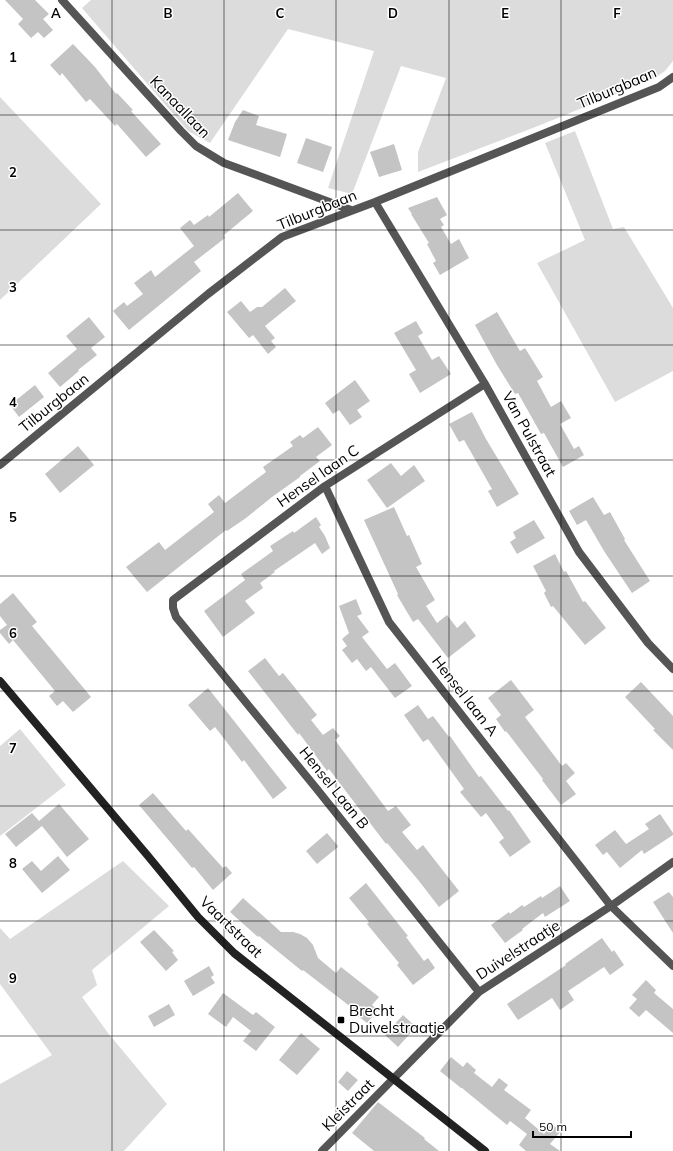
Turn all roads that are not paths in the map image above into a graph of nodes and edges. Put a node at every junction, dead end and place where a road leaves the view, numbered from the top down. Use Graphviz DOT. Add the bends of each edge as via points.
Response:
graph roads {
  1 [pos="62,0"];
  2 [pos="673,77"];
  3 [pos="375,202"];
  4 [pos="352,210"];
  5 [pos="485,384"];
  6 [pos="0,465"];
  7 [pos="325,486"];
  8 [pos="173,600"];
  9 [pos="673,669"];
  10 [pos="0,681"];
  11 [pos="673,862"];
  12 [pos="610,906"];
  13 [pos="673,966"];
  14 [pos="479,992"];
  15 [pos="393,1078"];
  16 [pos="322,1151"];
  17 [pos="485,1151"];
  1 -- 4 [label="street, Kanaallaan" via="196,146 224,163"];
  2 -- 3 [label="street, Tilburgbaan" via="660,87"];
  3 -- 4 [label="street, Tilburgbaan"];
  3 -- 5 [label="street, Van Pulstraat"];
  4 -- 6 [label="street, Tilburgbaan" via="282,237 208,294"];
  5 -- 7 [label="street, Hensel laan C"];
  5 -- 9 [label="street, Van Pulstraat" via="579,552 648,642"];
  7 -- 8 [label="street, Hensel laan C"];
  7 -- 12 [label="street, Hensel laan A" via="389,622"];
  8 -- 14 [label="street, Hensel Laan B" via="176,617"];
  10 -- 15 [label="main road, Vaartstraat" via="198,918 234,953"];
  11 -- 12 [label="street, Duivelstraatje"];
  12 -- 13 [label="street, Hensel laan A"];
  12 -- 14 [label="street, Duivelstraatje"];
  14 -- 15 [label="street, Duivelstraatje"];
  15 -- 16 [label="street, Kleistraat"];
  15 -- 17 [label="main road, Vaartstraat"];
}
